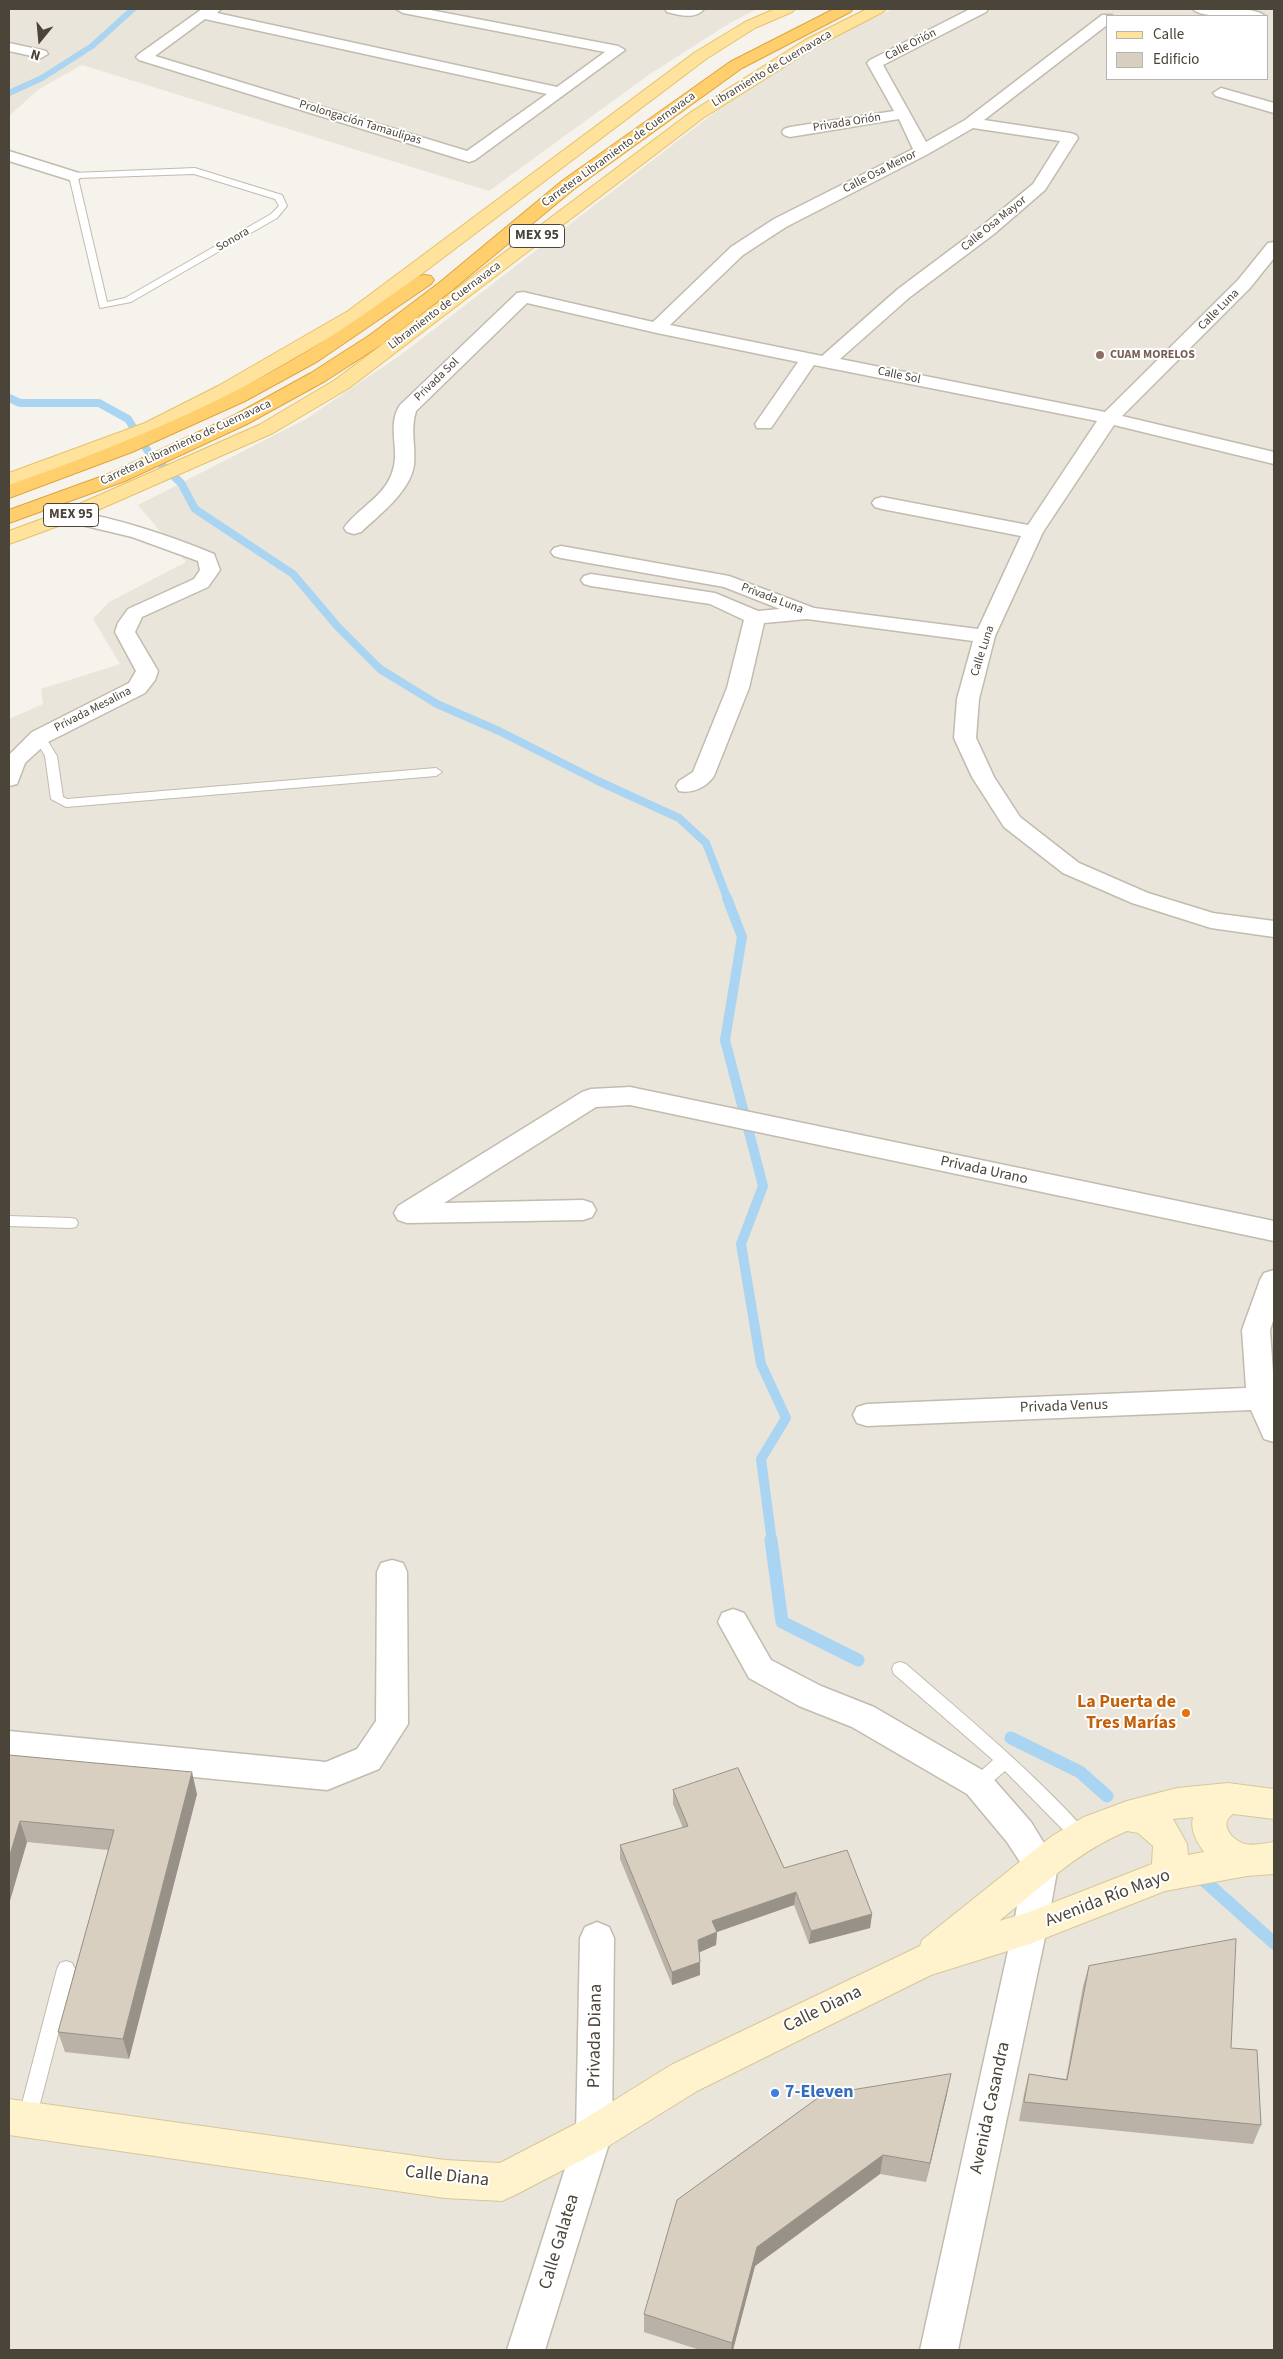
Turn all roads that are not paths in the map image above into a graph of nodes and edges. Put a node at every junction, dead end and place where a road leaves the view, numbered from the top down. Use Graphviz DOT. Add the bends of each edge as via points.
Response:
graph roads {
  1 [pos="403,9"];
  2 [pos="672,9"];
  3 [pos="697,9"];
  4 [pos="787,9"];
  5 [pos="820,9"];
  6 [pos="845,9"];
  7 [pos="878,9"];
  8 [pos="981,9"];
  9 [pos="1200,9"];
  10 [pos="208,11"];
  11 [pos="1250,15"];
  12 [pos="1106,19"];
  13 [pos="9,47"];
  14 [pos="41,54"];
  15 [pos="559,92"];
  16 [pos="1221,93"];
  17 [pos="1274,108"];
  18 [pos="904,114"];
  19 [pos="970,123"];
  20 [pos="790,132"];
  21 [pos="922,151"];
  22 [pos="9,156"];
  23 [pos="73,176"];
  24 [pos="1274,247"];
  25 [pos="523,297"];
  26 [pos="657,328"];
  27 [pos="818,360"];
  28 [pos="1109,418"];
  29 [pos="764,424"];
  30 [pos="156,430"];
  31 [pos="114,448"];
  32 [pos="1274,458"];
  33 [pos="9,480"];
  34 [pos="124,483"];
  35 [pos="9,492"];
  36 [pos="882,503"];
  37 [pos="68,516"];
  38 [pos="9,517"];
  39 [pos="354,528"];
  40 [pos="1033,532"];
  41 [pos="9,538"];
  42 [pos="561,552"];
  43 [pos="591,580"];
  44 [pos="810,614"];
  45 [pos="755,617"];
  46 [pos="985,636"];
  47 [pos="40,737"];
  48 [pos="436,772"];
  49 [pos="9,779"];
  50 [pos="688,786"];
  51 [pos="1274,929"];
  52 [pos="583,1210"];
  53 [pos="9,1221"];
  54 [pos="72,1223"];
  55 [pos="1274,1232"];
  56 [pos="1274,1280"];
  57 [pos="1261,1398"];
  58 [pos="867,1415"];
  59 [pos="1274,1430"];
  60 [pos="392,1572"];
  61 [pos="734,1622"];
  62 [pos="900,1669"];
  63 [pos="9,1745"];
  64 [pos="1004,1760"];
  65 [pos="978,1784"];
  66 [pos="1228,1798"];
  67 [pos="1274,1804"];
  68 [pos="1128,1816"];
  69 [pos="1080,1837"];
  70 [pos="1260,1859"];
  71 [pos="1041,1866"];
  72 [pos="1164,1875"];
  73 [pos="1030,1928"];
  74 [pos="597,1938"];
  75 [pos="924,1961"];
  76 [pos="66,1969"];
  77 [pos="18,2118"];
  78 [pos="594,2134"];
  79 [pos="526,2350"];
  80 [pos="939,2350"];
  1 -- 15 [label="street, Prolongación Tamaulipas" via="618,50"];
  2 -- 3 [label="street" via="690,12"];
  4 -- 30 [label="main road, MEX 95" via="750,26 700,56 355,315"];
  5 -- 30 [label="highway, Carretera Libramiento de Cuernavaca / MEX 95" via="714,60 432,275 310,357"];
  6 -- 34 [label="highway, Carretera Libramiento de Cuernavaca / MEX 95" via="736,65 568,185 377,339 310,382 176,450"];
  7 -- 34 [label="main road, Libramiento de Cuernavaca / MEX 95" via="812,43 697,115 342,384 266,429 196,462"];
  8 -- 18 [label="street, Calle Orión" via="875,63"];
  9 -- 11 [label="street"];
  10 -- 15 [label="street"];
  10 -- 15 [label="street, Prolongación Tamaulipas" via="144,57 469,157"];
  12 -- 19 [label="street, Calle Osa Menor"];
  13 -- 14 [label="street"];
  16 -- 17 [label="street"];
  18 -- 20 [label="street, Privada Orión"];
  18 -- 21 [label="street, Calle Orión"];
  19 -- 21 [label="street, Calle Osa Menor"];
  19 -- 27 [label="street, Calle Osa Mayor" via="1070,138 1039,187"];
  21 -- 26 [label="street, Calle Osa Menor" via="780,223 737,251"];
  22 -- 23 [label="street"];
  23 -- 23 [label="lane, Sonora" via="102,306 128,300 274,216 283,206 278,197 195,171"];
  24 -- 28 [label="street, Calle Luna" via="1244,284"];
  25 -- 26 [label="street, Calle Sol"];
  25 -- 39 [label="street, Privada Sol" via="407,409 402,426 404,468 389,495"];
  26 -- 27 [label="street, Calle Sol"];
  27 -- 28 [label="street, Calle Sol"];
  27 -- 29 [label="street"];
  28 -- 32 [label="street, Calle Sol"];
  28 -- 40 [label="street, Calle Luna"];
  30 -- 31 [label="highway, Carretera Libramiento de Cuernavaca / MEX 95"];
  31 -- 33 [label="main road, MEX 95"];
  31 -- 35 [label="highway, Carretera Libramiento de Cuernavaca / MEX 95"];
  34 -- 37 [label="main road, Libramiento de Cuernavaca / MEX 95"];
  34 -- 38 [label="highway, Carretera Libramiento de Cuernavaca / MEX 95"];
  36 -- 40 [label="street"];
  37 -- 41 [label="main road, Libramiento de Cuernavaca / MEX 95"];
  37 -- 47 [label="street, Privada Mesalina" via="151,534 208,558 210,570 200,583 135,614 128,622 124,632 147,671 137,688"];
  40 -- 46 [label="street, Calle Luna"];
  42 -- 44 [label="street, Privada Luna" via="729,582"];
  43 -- 45 [label="street" via="714,600"];
  44 -- 45 [label="street"];
  44 -- 46 [label="street, Privada Luna"];
  45 -- 50 [label="street" via="738,688 703,776"];
  46 -- 51 [label="street, Calle Luna" via="968,699 965,738 983,777 1012,822 1071,868 1140,898 1211,920"];
  47 -- 48 [label="lane" via="51,756 57,799 66,803"];
  47 -- 49 [label="street, Privada Mesalina" via="15,761"];
  52 -- 55 [label="street, Privada Urano" via="407,1213 592,1098 630,1096"];
  53 -- 54 [label="lane"];
  56 -- 57 [label="street" via="1256,1330"];
  57 -- 58 [label="street, Privada Venus"];
  57 -- 59 [label="street"];
  60 -- 63 [label="street" via="392,1724 368,1759 327,1776"];
  61 -- 65 [label="street" via="760,1669 810,1696 863,1717"];
  62 -- 64 [label="lane"];
  64 -- 65 [label="lane"];
  64 -- 69 [label="lane" via="1055,1807"];
  65 -- 71 [label="street" via="1019,1832"];
  66 -- 67 [label="street"];
  66 -- 68 [label="street" via="1176,1803"];
  66 -- 70 [label="street" via="1212,1811 1209,1820 1214,1842 1235,1857"];
  68 -- 69 [label="street"];
  68 -- 72 [label="street" via="1142,1817 1165,1834 1172,1856"];
  69 -- 71 [label="street"];
  70 -- 72 [label="street, Avenida Río Mayo"];
  71 -- 73 [label="street, Avenida Casandra"];
  71 -- 75 [label="street, Calle Diana"];
  72 -- 73 [label="street, Avenida Río Mayo"];
  73 -- 75 [label="street, Calle Diana"];
  73 -- 80 [label="street, Avenida Casandra"];
  74 -- 78 [label="street, Privada Diana"];
  75 -- 78 [label="street, Calle Diana" via="684,2078"];
  76 -- 77 [label="lane"];
  77 -- 78 [label="street, Calle Diana" via="445,2179 502,2182"];
  78 -- 79 [label="street, Calle Galatea"];
}
